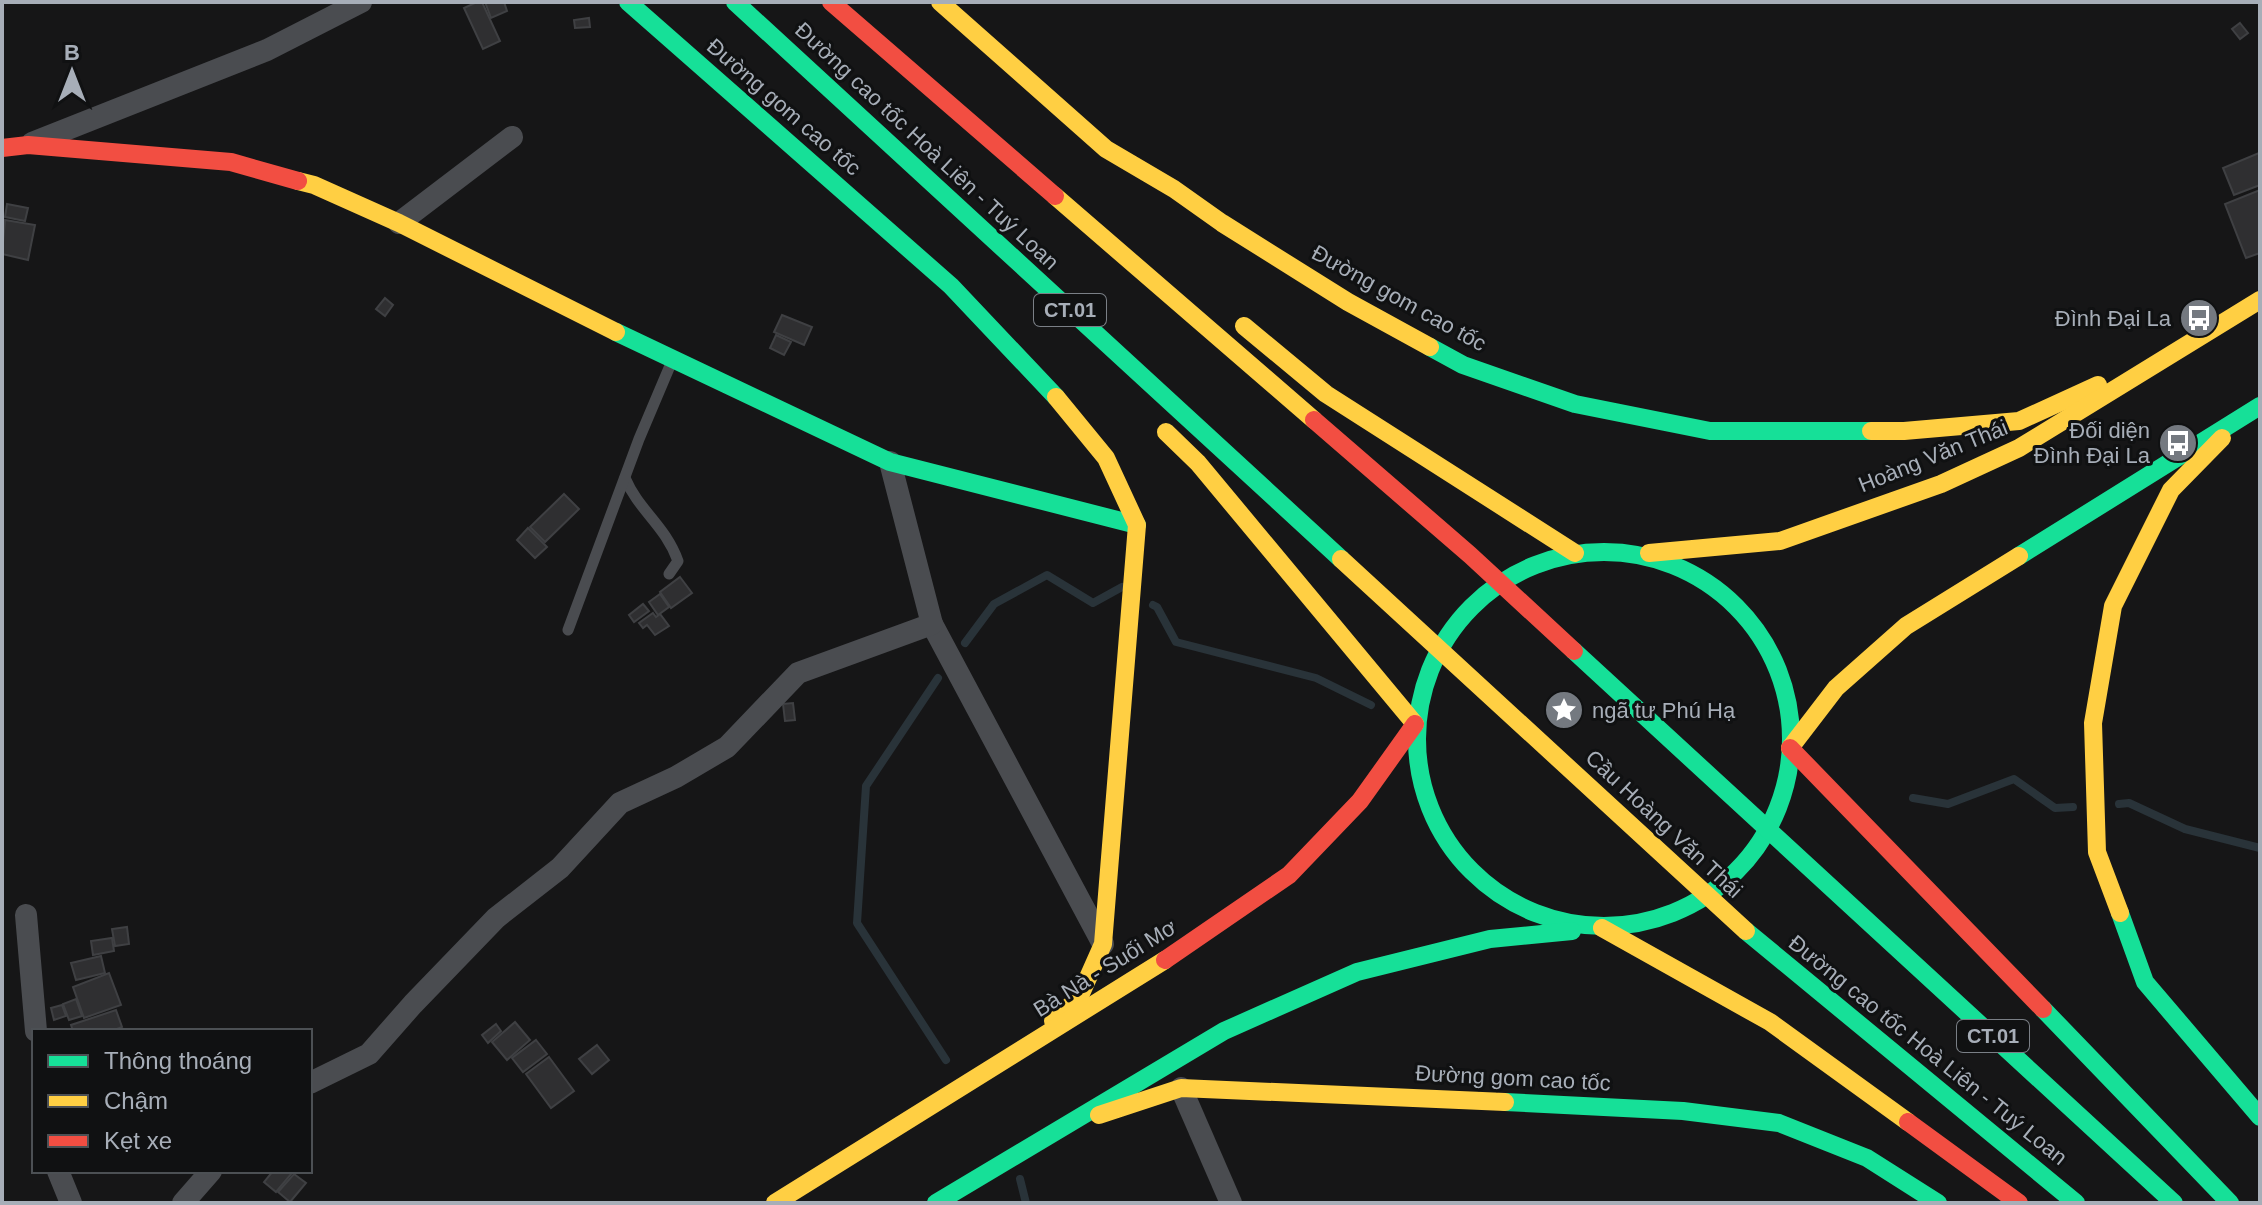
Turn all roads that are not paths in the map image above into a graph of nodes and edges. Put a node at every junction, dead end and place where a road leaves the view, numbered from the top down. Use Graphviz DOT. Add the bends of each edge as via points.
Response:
graph roads {
  1 [pos="361,2"];
  2 [pos="628,2"];
  3 [pos="727,2"];
  4 [pos="735,2"];
  5 [pos="831,2"];
  6 [pos="854,2"];
  7 [pos="940,2"];
  8 [pos="975,103"];
  9 [pos="512,137"];
  10 [pos="28,145"];
  11 [pos="2,148"];
  12 [pos="399,223"];
  13 [pos="1030,298"];
  14 [pos="2260,300"];
  15 [pos="1229,314"];
  16 [pos="2187,345"];
  17 [pos="672,360"];
  18 [pos="2252,411"];
  19 [pos="1153,419"];
  20 [pos="890,462"];
  21 [pos="625,478"];
  22 [pos="1137,525"];
  23 [pos="1575,553"];
  24 [pos="1637,554"];
  25 [pos="669,574"];
  26 [pos="1405,618"];
  27 [pos="932,624"];
  28 [pos="568,630"];
  29 [pos="1415,724"];
  30 [pos="1790,748"];
  31 [pos="26,915"];
  32 [pos="1602,928"];
  33 [pos="1750,935"];
  34 [pos="1103,944"];
  35 [pos="36,1029"];
  36 [pos="1028,1044"];
  37 [pos="312,1082"];
  38 [pos="1181,1088"];
  39 [pos="2260,1117"];
  40 [pos="1071,1124"];
  41 [pos="59,1173"];
  42 [pos="209,1173"];
  43 [pos="71,1203"];
  44 [pos="183,1203"];
  45 [pos="775,1203"];
  46 [pos="936,1203"];
  47 [pos="1231,1203"];
  48 [pos="1938,1203"];
  49 [pos="2019,1203"];
  50 [pos="2076,1203"];
  51 [pos="2174,1203"];
  52 [pos="2230,1203"];
  1 -- 10 [label="street" via="267,50"];
  2 -- 22 [label="main road, Đường gom cao tốc" via="961,296 1041,379 1106,458"];
  3 -- 13 [label="main road"];
  4 -- 26 [label="main road, Đường cao tốc Hoà Liên - Tuý Loan / CT.01"];
  5 -- 51 [label="main road, Đường cao tốc Hoà Liên - Tuý Loan / CT.01" via="1470,555"];
  6 -- 8 [label="main road"];
  7 -- 16 [label="main road, Đường gom cao tốc" via="1106,149 1222,223 1463,365 1575,404 1710,431 1904,431 2019,421"];
  9 -- 12 [label="street"];
  10 -- 11 [label="main road"];
  10 -- 12 [label="main road" via="231,162 314,185"];
  12 -- 17 [label="main road"];
  14 -- 16 [label="main road, Hoàng Văn Thái"];
  15 -- 23 [label="main road" via="1326,394"];
  16 -- 24 [label="main road, Hoàng Văn Thái" via="2019,448 1941,484 1780,541"];
  17 -- 20 [label="main road"];
  17 -- 21 [label="lane"];
  18 -- 30 [label="main road" via="1906,626 1836,688"];
  18 -- 39 [label="main road" via="2171,490 2125,580 2113,606 2093,723 2097,852 2145,982"];
  19 -- 29 [label="main road" via="1198,463"];
  20 -- 22 [label="main road"];
  20 -- 27 [label="street"];
  21 -- 25 [label="lane" via="633,498 670,541 678,561"];
  21 -- 28 [label="lane"];
  22 -- 34 [label="main road, Đường gom cao tốc"];
  23 -- 24 [label="main road"];
  23 -- 29 [label="main road" via="1515,573 1465,611 1430,663"];
  24 -- 30 [label="main road" via="1697,575 1745,615 1779,668 1793,724"];
  26 -- 33 [label="main road, Cầu Hoàng Văn Thái / CT.01"];
  27 -- 34 [label="street"];
  27 -- 37 [label="street" via="798,673 727,747 620,803 560,868 496,918 369,1054"];
  29 -- 32 [label="main road" via="1420,786 1445,842 1487,887 1541,917"];
  29 -- 36 [label="main road, Bà Nà - Suối Mơ" via="1360,801 1289,875 1179,952"];
  30 -- 32 [label="main road" via="1786,789 1760,845 1718,889 1663,918"];
  30 -- 52 [label="main road"];
  31 -- 35 [label="street"];
  32 -- 40 [label="main road" via="1490,939 1357,972 1224,1031"];
  32 -- 49 [label="main road" via="1770,1022"];
  33 -- 50 [label="main road, Đường cao tốc Hoà Liên - Tuý Loan / CT.01"];
  34 -- 36 [label="main road, Đường gom cao tốc" via="1079,998"];
  36 -- 45 [label="main road, Bà Nà - Suối Mơ"];
  38 -- 40 [label="main road, Đường gom cao tốc"];
  38 -- 47 [label="street"];
  38 -- 48 [label="main road, Đường gom cao tốc" via="1683,1111 1779,1123 1867,1158"];
  40 -- 46 [label="main road"];
  41 -- 43 [label="street"];
  42 -- 44 [label="street"];
}
